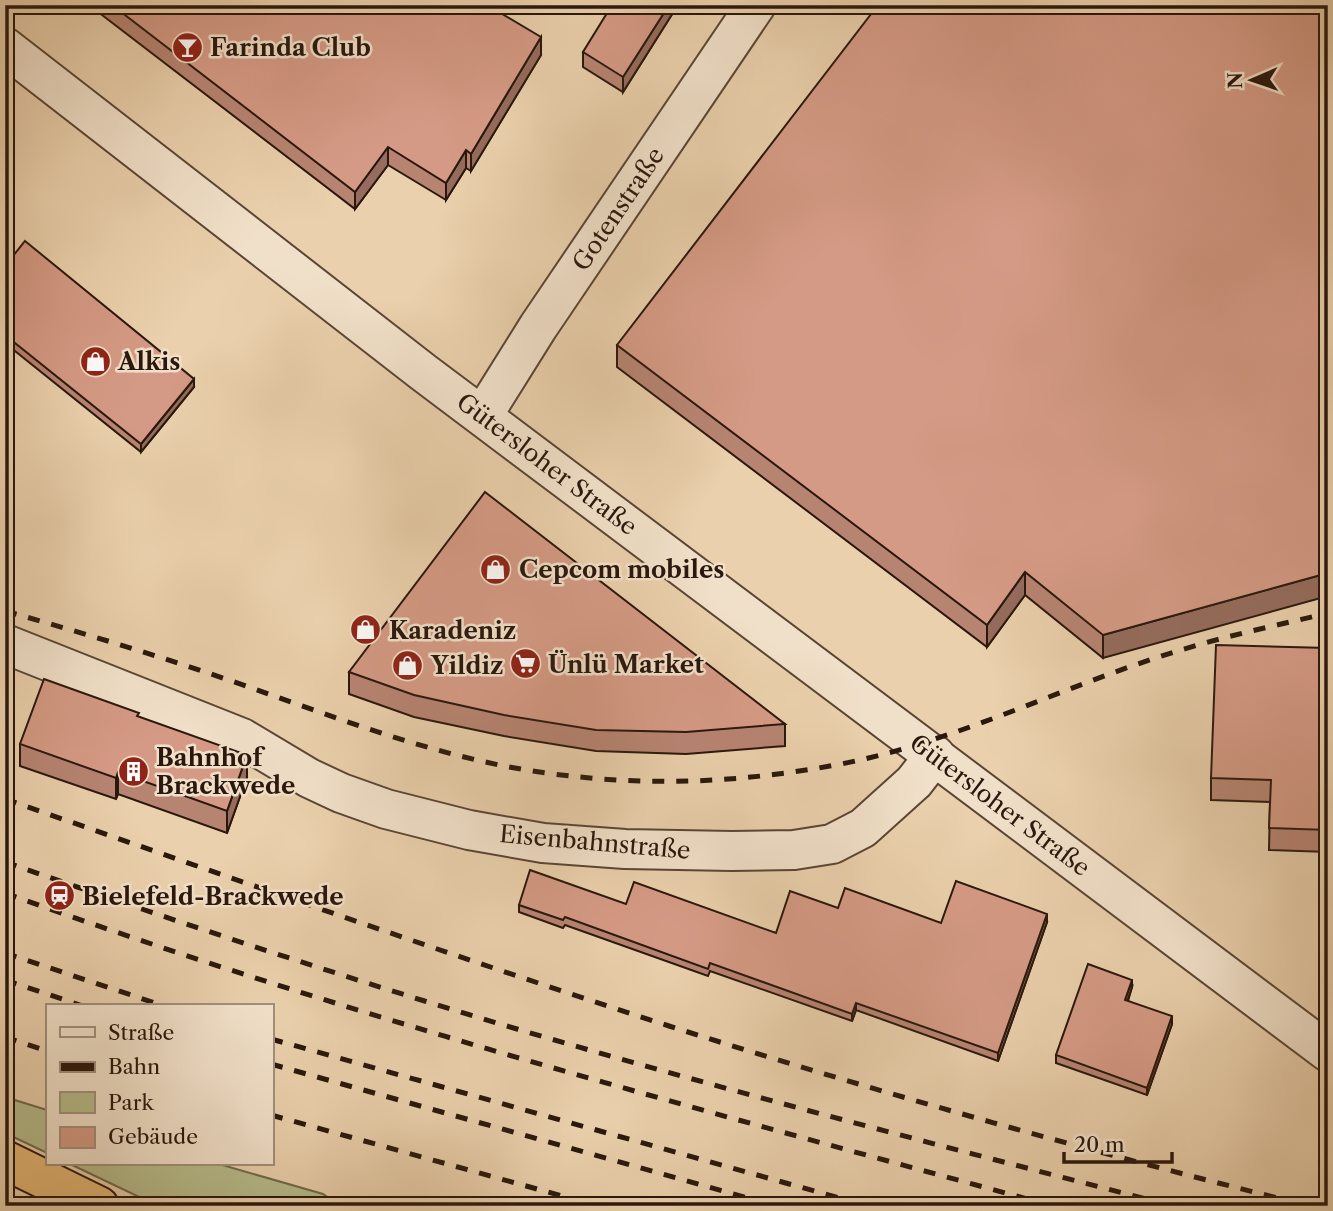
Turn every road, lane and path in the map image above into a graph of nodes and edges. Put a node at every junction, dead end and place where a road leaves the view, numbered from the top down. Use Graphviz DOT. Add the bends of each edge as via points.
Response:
graph roads {
  1 [pos="756,5"];
  2 [pos="5,47"];
  3 [pos="483,415"];
  4 [pos="5,644"];
  5 [pos="935,755"];
  6 [pos="1328,1052"];
  7 [pos="5,1160"];
  8 [pos="99,1206"];
  1 -- 3 [label="street, Gotenstraße"];
  2 -- 3 [label="street, Gütersloher Straße"];
  3 -- 5 [label="street, Gütersloher Straße"];
  4 -- 5 [label="street, Eisenbahnstraße" via="242,738 341,793 458,827 543,843 732,851 832,844 863,828 914,782"];
  5 -- 6 [label="street, Gütersloher Straße"];
  7 -- 8 [label="highway"];
}
